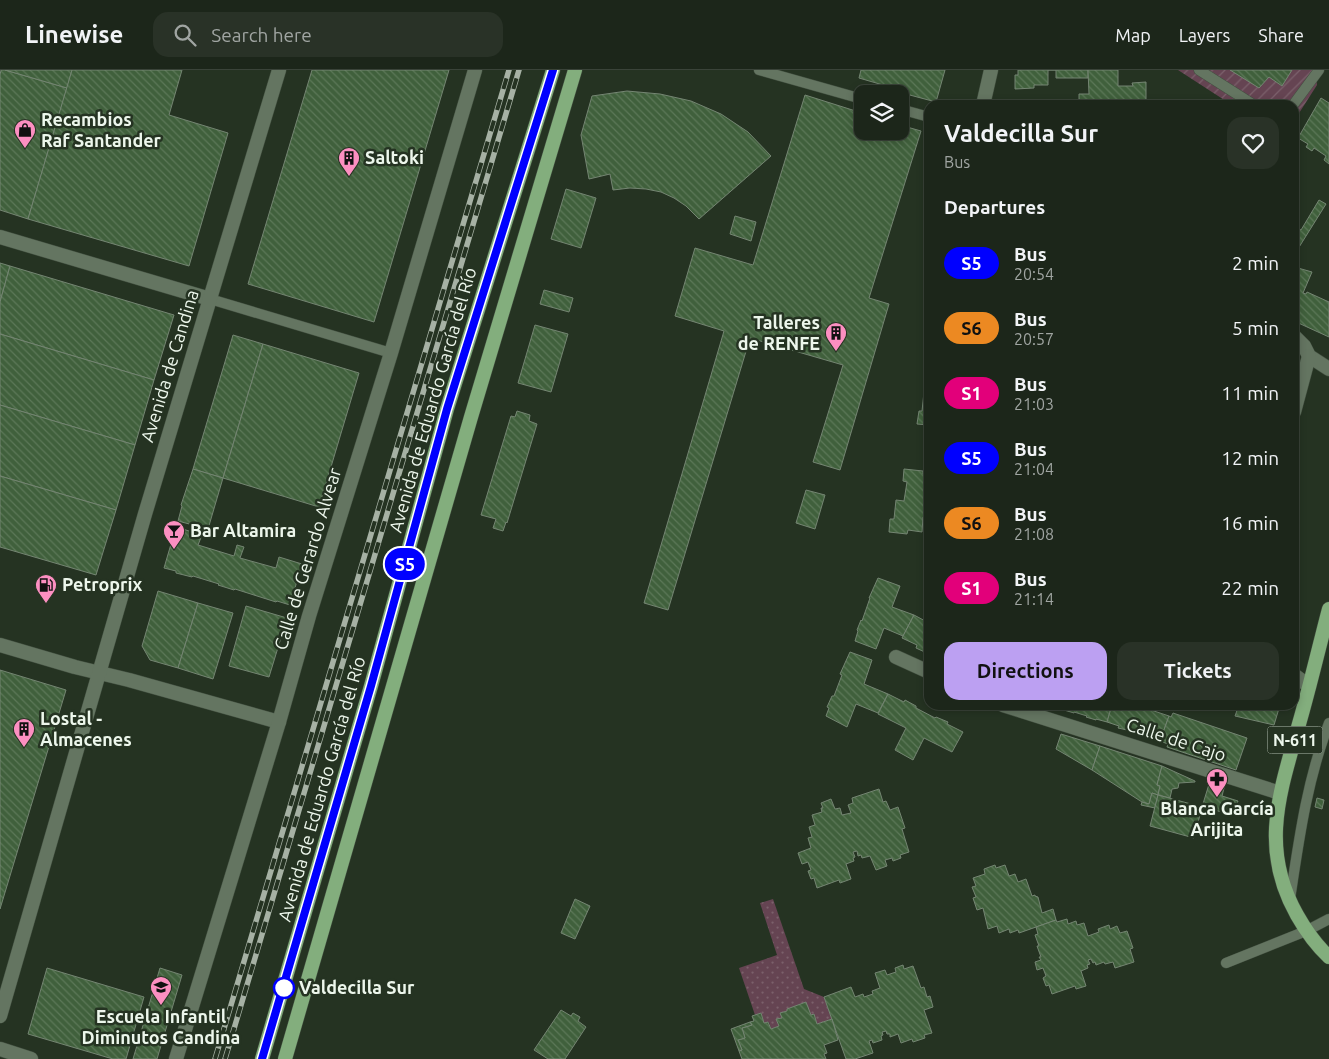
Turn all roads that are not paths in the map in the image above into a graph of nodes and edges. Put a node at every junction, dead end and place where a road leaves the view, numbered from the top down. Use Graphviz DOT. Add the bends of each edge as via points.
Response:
graph roads {
  1 [pos="279,70"];
  2 [pos="475,70"];
  3 [pos="553,70"];
  4 [pos="576,70"];
  5 [pos="759,70"];
  6 [pos="990,70"];
  7 [pos="1200,70"];
  8 [pos="1320,70"];
  9 [pos="773,72"];
  10 [pos="854,97"];
  11 [pos="984,100"];
  12 [pos="1246,100"];
  13 [pos="1296,100"];
  14 [pos="909,111"];
  15 [pos="924,116"];
  16 [pos="0,237"];
  17 [pos="210,299"];
  18 [pos="1299,341"];
  19 [pos="391,352"];
  20 [pos="1309,356"];
  21 [pos="1329,369"];
  22 [pos="1299,393"];
  23 [pos="1329,609"];
  24 [pos="0,644"];
  25 [pos="896,657"];
  26 [pos="924,670"];
  27 [pos="100,673"];
  28 [pos="1299,679"];
  29 [pos="1309,686"];
  30 [pos="1019,710"];
  31 [pos="279,722"];
  32 [pos="1329,722"];
  33 [pos="1280,793"];
  34 [pos="1289,902"];
  35 [pos="1329,919"];
  36 [pos="1306,931"];
  37 [pos="1329,957"];
  38 [pos="1226,963"];
  39 [pos="0,1016"];
  40 [pos="0,1050"];
  41 [pos="32,1059"];
  42 [pos="176,1059"];
  43 [pos="262,1059"];
  44 [pos="285,1059"];
  1 -- 17 [label="street, Avenida de Candina"];
  2 -- 19 [label="street, Calle de Gerardo Alvear"];
  3 -- 43 [label="highway, Avenida de Eduardo García del Río" via="447,409 368,696"];
  4 -- 44 [label="highway" via="471,417"];
  5 -- 9 [label="lane"];
  6 -- 11 [label="street"];
  7 -- 12 [label="lane"];
  8 -- 13 [label="lane"];
  9 -- 10 [label="lane"];
  14 -- 15 [label="lane"];
  16 -- 17 [label="street"];
  17 -- 19 [label="lane"];
  17 -- 27 [label="street, Avenida de Candina"];
  18 -- 20 [label="street"];
  19 -- 31 [label="street, Calle de Gerardo Alvear"];
  20 -- 21 [label="street"];
  20 -- 22 [label="street"];
  23 -- 29 [label="highway, N-611"];
  24 -- 27 [label="street"];
  25 -- 26 [label="street"];
  27 -- 31 [label="street"];
  27 -- 39 [label="street, Avenida de Candina"];
  28 -- 29 [label="street"];
  29 -- 33 [label="highway, N-611"];
  30 -- 33 [label="street, Calle de Cajo"];
  31 -- 42 [label="street, Calle de Gerardo Alvear"];
  32 -- 34 [label="lane" via="1304,806"];
  33 -- 34 [label="highway, N-611" via="1275,830 1276,857"];
  34 -- 36 [label="highway, N-611"];
  35 -- 36 [label="lane"];
  36 -- 37 [label="highway, N-611"];
  36 -- 38 [label="lane"];
  40 -- 41 [label="street"];
}
